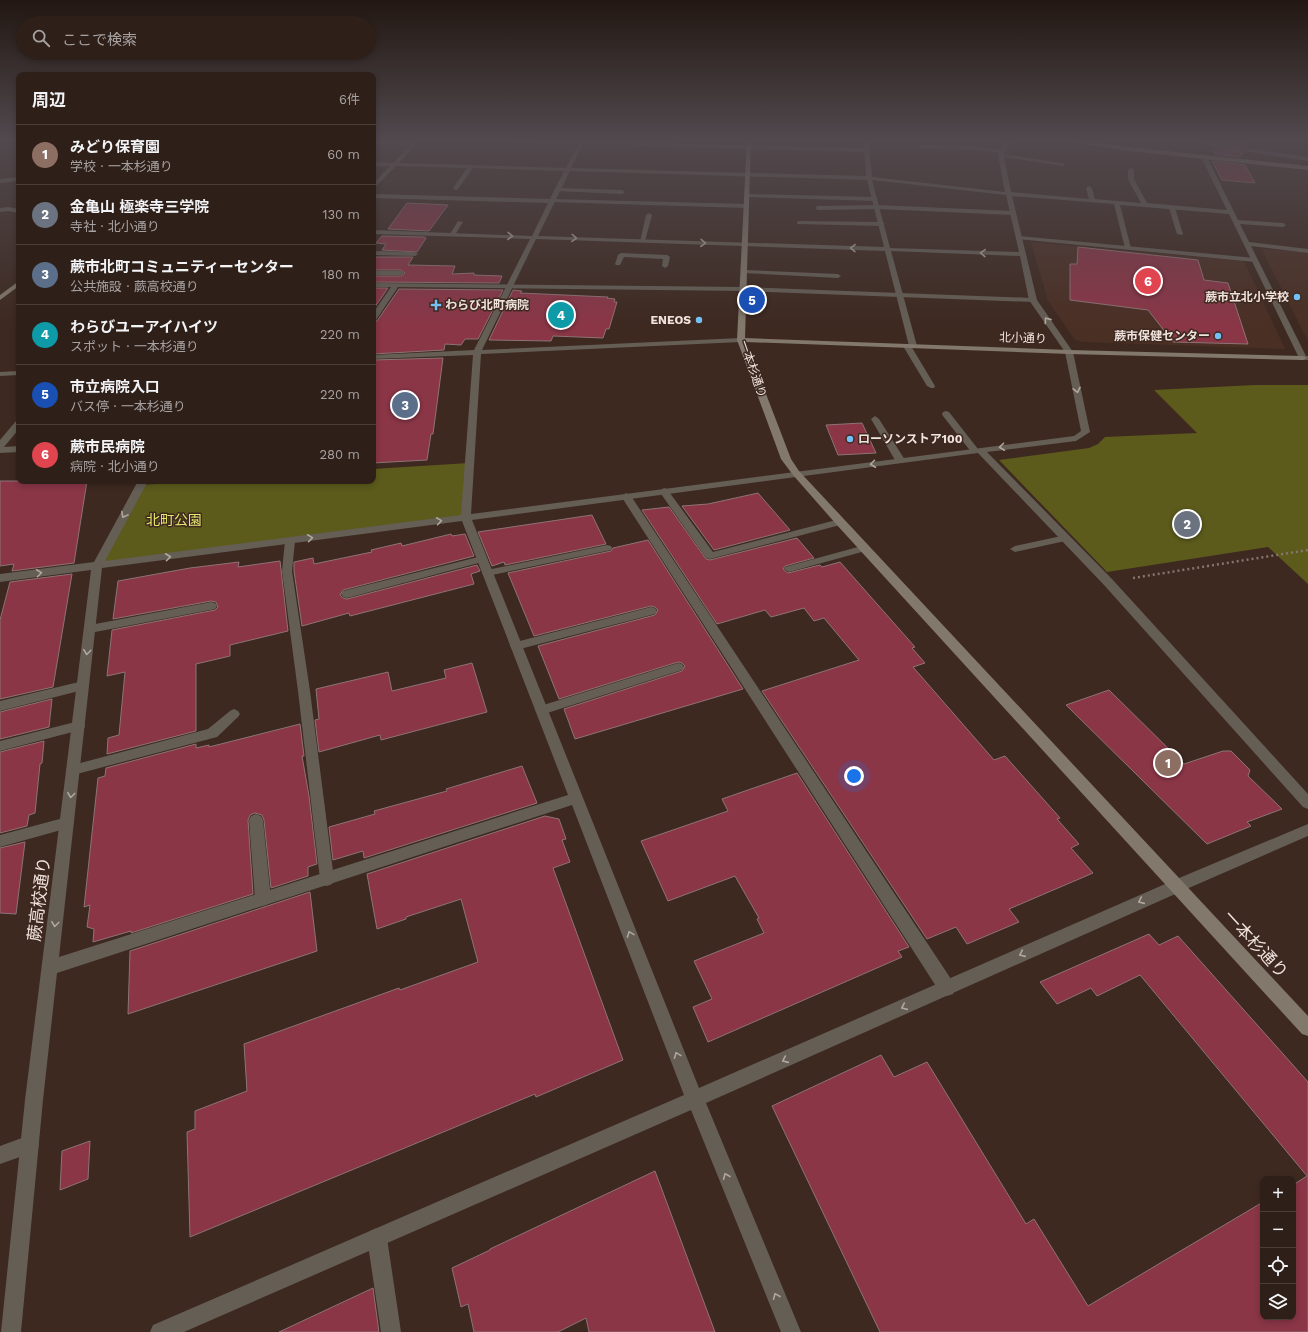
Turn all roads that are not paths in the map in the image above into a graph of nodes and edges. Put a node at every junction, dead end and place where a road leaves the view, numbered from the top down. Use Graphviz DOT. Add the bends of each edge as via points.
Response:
graph roads {
  1 [pos="553,201"];
  2 [pos="559,201"];
  3 [pos="747,201"];
  4 [pos="875,201"];
  5 [pos="1012,201"];
  6 [pos="1084,201"];
  7 [pos="1143,201"];
  8 [pos="1226,201"];
  9 [pos="1093,202"];
  10 [pos="1118,204"];
  11 [pos="747,206"];
  12 [pos="1146,206"];
  13 [pos="818,208"];
  14 [pos="877,208"];
  15 [pos="1172,208"];
  16 [pos="0,210"];
  17 [pos="16,210"];
  18 [pos="1231,212"];
  19 [pos="1014,213"];
  20 [pos="879,215"];
  21 [pos="649,216"];
  22 [pos="887,216"];
  23 [pos="460,222"];
  24 [pos="1236,222"];
  25 [pos="798,223"];
  26 [pos="882,224"];
  27 [pos="1284,226"];
  28 [pos="376,232"];
  29 [pos="453,234"];
  30 [pos="1180,234"];
  31 [pos="535,237"];
  32 [pos="1019,238"];
  33 [pos="642,241"];
  34 [pos="650,241"];
  35 [pos="746,244"];
  36 [pos="1247,244"];
  37 [pos="1128,248"];
  38 [pos="888,249"];
  39 [pos="1308,251"];
  40 [pos="376,253"];
  41 [pos="415,254"];
  42 [pos="1022,254"];
  43 [pos="645,256"];
  44 [pos="1255,260"];
  45 [pos="618,264"];
  46 [pos="665,266"];
  47 [pos="744,272"];
  48 [pos="376,273"];
  49 [pos="401,273"];
  50 [pos="838,276"];
  51 [pos="16,285"];
  52 [pos="376,285"];
  53 [pos="396,285"];
  54 [pos="510,286"];
  55 [pos="744,289"];
  56 [pos="900,295"];
  57 [pos="0,298"];
  58 [pos="1033,300"];
  59 [pos="376,314"];
  60 [pos="741,340"];
  61 [pos="910,346"];
  62 [pos="477,352"];
  63 [pos="1069,352"];
  64 [pos="376,357"];
  65 [pos="1306,358"];
  66 [pos="16,373"];
  67 [pos="0,374"];
  68 [pos="931,386"];
  69 [pos="946,414"];
  70 [pos="875,419"];
  71 [pos="16,427"];
  72 [pos="0,446"];
  73 [pos="16,449"];
  74 [pos="0,450"];
  75 [pos="978,450"];
  76 [pos="900,460"];
  77 [pos="796,473"];
  78 [pos="141,484"];
  79 [pos="664,491"];
  80 [pos="626,496"];
  81 [pos="466,518"];
  82 [pos="840,522"];
  83 [pos="1066,538"];
  84 [pos="290,541"];
  85 [pos="607,548"];
  86 [pos="864,548"];
  87 [pos="1015,548"];
  88 [pos="482,559"];
  89 [pos="97,566"];
  90 [pos="789,569"];
  91 [pos="488,573"];
  92 [pos="0,578"];
  93 [pos="347,594"];
  94 [pos="211,606"];
  95 [pos="651,611"];
  96 [pos="90,629"];
  97 [pos="516,646"];
  98 [pos="678,667"];
  99 [pos="83,686"];
  100 [pos="0,706"];
  101 [pos="541,710"];
  102 [pos="234,714"];
  103 [pos="79,726"];
  104 [pos="0,746"];
  105 [pos="74,770"];
  106 [pos="576,798"];
  107 [pos="1308,803"];
  108 [pos="256,820"];
  109 [pos="67,823"];
  110 [pos="1308,830"];
  111 [pos="0,841"];
  112 [pos="326,879"];
  113 [pos="1177,886"];
  114 [pos="262,900"];
  115 [pos="50,968"];
  116 [pos="947,988"];
  117 [pos="1308,1028"];
  118 [pos="695,1100"];
  119 [pos="30,1144"];
  120 [pos="0,1155"];
  121 [pos="377,1238"];
  122 [pos="11,1332"];
  123 [pos="160,1332"];
  124 [pos="391,1332"];
  125 [pos="791,1332"];
  1 -- 31 [label="street"];
  2 -- 11 [label="street"];
  3 -- 11 [label="street, 一本杉通り"];
  4 -- 14 [label="street"];
  5 -- 19 [label="street"];
  6 -- 9 [label="street"];
  7 -- 12 [label="street"];
  8 -- 18 [label="street"];
  9 -- 10 [label="street"];
  10 -- 12 [label="street"];
  10 -- 37 [label="street"];
  11 -- 35 [label="street, 一本杉通り"];
  12 -- 15 [label="street"];
  13 -- 14 [label="street"];
  14 -- 19 [label="street"];
  14 -- 20 [label="street"];
  15 -- 18 [label="street"];
  15 -- 30 [label="street"];
  16 -- 17 [label="street"];
  18 -- 24 [label="street"];
  19 -- 32 [label="street"];
  20 -- 22 [label="street"];
  20 -- 26 [label="street"];
  21 -- 33 [label="street"];
  23 -- 29 [label="street"];
  24 -- 27 [label="street"];
  24 -- 36 [label="street"];
  25 -- 26 [label="street"];
  26 -- 38 [label="street"];
  28 -- 29 [label="street"];
  29 -- 31 [label="street, one-way"];
  31 -- 33 [label="street, one-way"];
  31 -- 54 [label="street"];
  32 -- 37 [label="street"];
  32 -- 42 [label="street"];
  33 -- 34 [label="street"];
  34 -- 35 [label="street, one-way"];
  34 -- 43 [label="street"];
  38 -- 35 [label="street, one-way"];
  35 -- 47 [label="street, 一本杉通り"];
  36 -- 39 [label="street"];
  36 -- 44 [label="street"];
  37 -- 44 [label="street"];
  42 -- 38 [label="street, one-way"];
  38 -- 56 [label="street"];
  40 -- 41 [label="street"];
  42 -- 58 [label="street"];
  43 -- 45 [label="street" via="621,255"];
  43 -- 46 [label="street" via="667,256"];
  44 -- 65 [label="street"];
  47 -- 50 [label="street"];
  47 -- 55 [label="street, 一本杉通り"];
  48 -- 49 [label="street"];
  51 -- 57 [label="street"];
  52 -- 53 [label="street"];
  53 -- 54 [label="street"];
  53 -- 59 [label="street"];
  54 -- 55 [label="street"];
  54 -- 62 [label="street"];
  55 -- 56 [label="street"];
  55 -- 60 [label="street, 一本杉通り"];
  56 -- 58 [label="street"];
  56 -- 61 [label="street"];
  63 -- 58 [label="street, one-way"];
  60 -- 61 [label="street, 北小通り"];
  60 -- 62 [label="street"];
  60 -- 77 [label="street, 一本杉通り" via="786,459"];
  61 -- 63 [label="street, 北小通り"];
  61 -- 68 [label="street"];
  62 -- 64 [label="street"];
  62 -- 81 [label="street"];
  63 -- 65 [label="street, 北小通り"];
  63 -- 75 [label="street, one-way" via="1086,432 1076,438"];
  66 -- 67 [label="street"];
  69 -- 75 [label="street"];
  70 -- 76 [label="street"];
  71 -- 72 [label="street"];
  73 -- 74 [label="street"];
  75 -- 76 [label="street"];
  75 -- 83 [label="street"];
  76 -- 77 [label="street, one-way"];
  77 -- 79 [label="street"];
  77 -- 82 [label="street, 一本杉通り"];
  78 -- 89 [label="street, 蕨高校通り, one-way"];
  79 -- 80 [label="street"];
  79 -- 82 [label="street" via="710,556"];
  80 -- 81 [label="street"];
  80 -- 116 [label="street"];
  84 -- 81 [label="street, one-way"];
  81 -- 88 [label="street"];
  82 -- 86 [label="street, 一本杉通り"];
  83 -- 87 [label="street"];
  83 -- 107 [label="street"];
  89 -- 84 [label="street, one-way"];
  84 -- 112 [label="street" via="287,571"];
  85 -- 91 [label="street"];
  86 -- 90 [label="street"];
  86 -- 113 [label="street, 一本杉通り"];
  88 -- 91 [label="street"];
  88 -- 93 [label="street"];
  92 -- 89 [label="street, one-way"];
  89 -- 96 [label="street, 蕨高校通り"];
  91 -- 97 [label="street"];
  94 -- 96 [label="street"];
  95 -- 97 [label="street"];
  96 -- 99 [label="street, 蕨高校通り, one-way"];
  97 -- 101 [label="street"];
  98 -- 101 [label="street"];
  99 -- 100 [label="street"];
  99 -- 103 [label="street, 蕨高校通り"];
  101 -- 106 [label="street"];
  102 -- 105 [label="street" via="212,733"];
  103 -- 104 [label="street"];
  103 -- 105 [label="street, 蕨高校通り"];
  105 -- 109 [label="street, 蕨高校通り, one-way"];
  106 -- 112 [label="street"];
  118 -- 106 [label="street, one-way"];
  108 -- 114 [label="street"];
  109 -- 111 [label="street"];
  109 -- 115 [label="street, 蕨高校通り, one-way"];
  110 -- 113 [label="street"];
  112 -- 114 [label="street"];
  113 -- 116 [label="street, one-way"];
  113 -- 117 [label="street, 一本杉通り"];
  114 -- 115 [label="street"];
  115 -- 119 [label="street, 蕨高校通り"];
  116 -- 118 [label="street, one-way"];
  118 -- 121 [label="street"];
  125 -- 118 [label="street, one-way"];
  119 -- 120 [label="street"];
  119 -- 122 [label="street, 蕨高校通り"];
  121 -- 123 [label="street"];
  121 -- 124 [label="street"];
}
